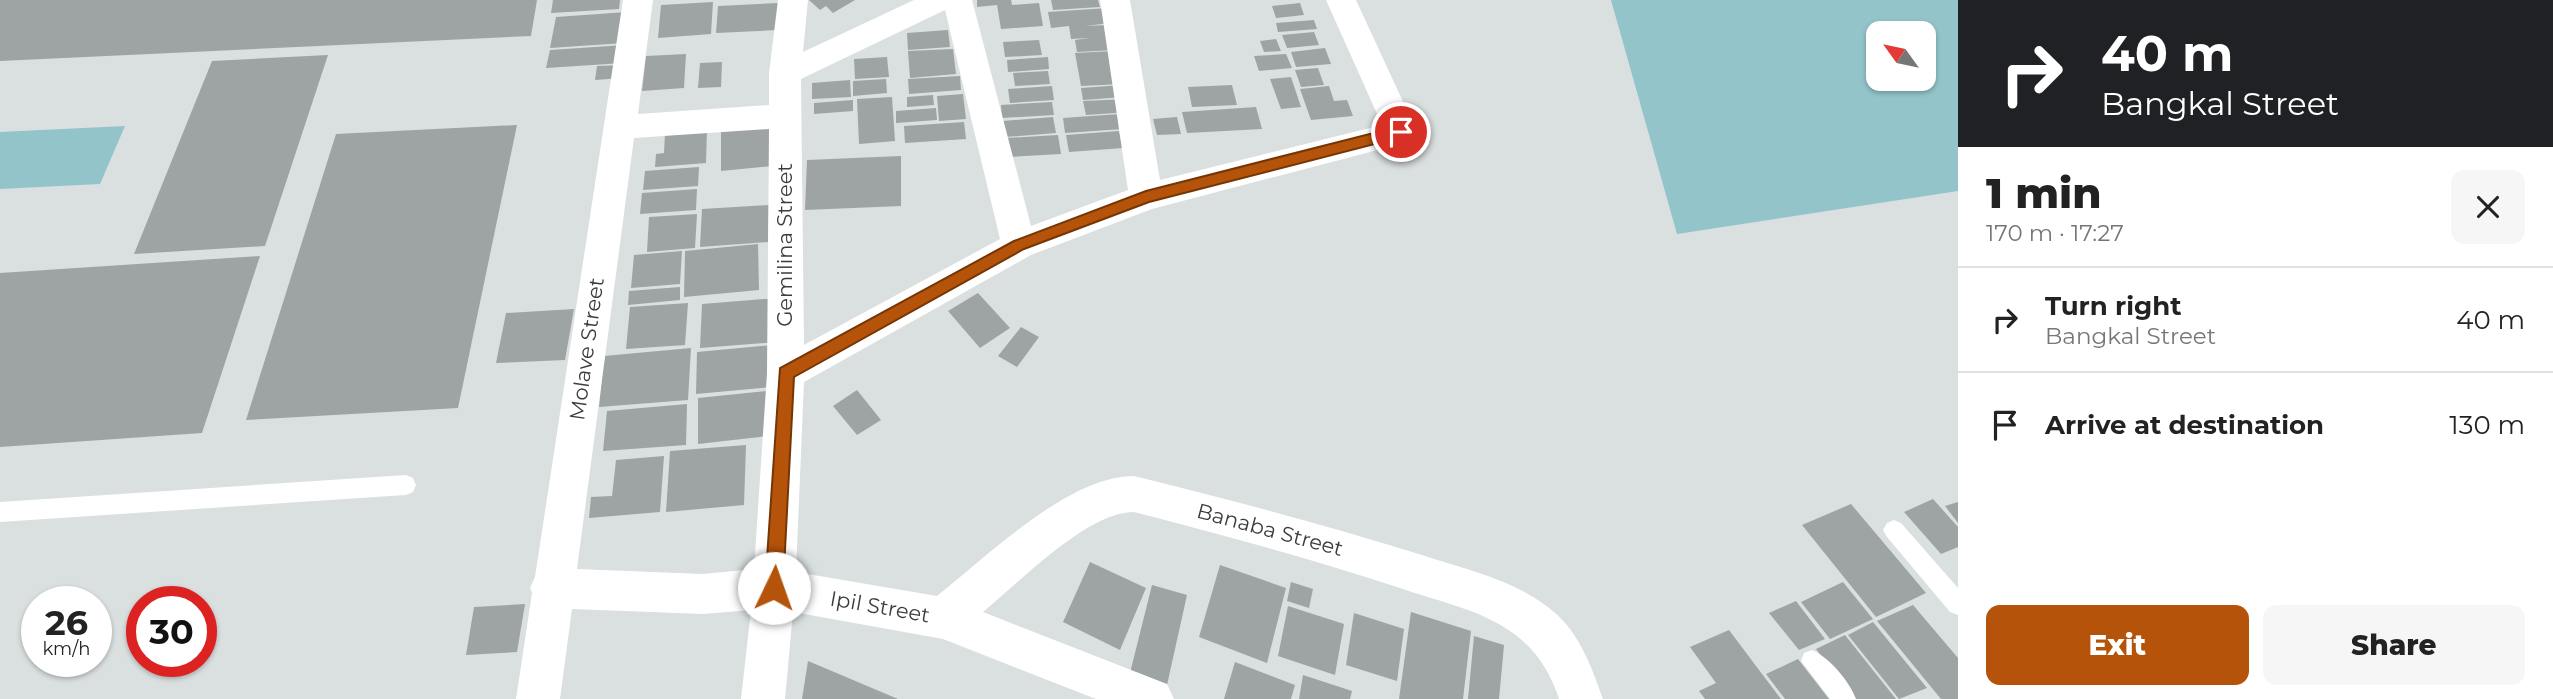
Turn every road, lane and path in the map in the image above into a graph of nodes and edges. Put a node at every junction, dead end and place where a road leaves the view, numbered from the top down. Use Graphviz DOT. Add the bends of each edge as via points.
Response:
graph roads {
  1 [pos="638,0"];
  2 [pos="793,0"];
  3 [pos="940,0"];
  4 [pos="957,0"];
  5 [pos="1115,0"];
  6 [pos="1341,0"];
  7 [pos="785,73"];
  8 [pos="785,116"];
  9 [pos="620,127"];
  10 [pos="1146,197"];
  11 [pos="1019,245"];
  12 [pos="786,373"];
  13 [pos="406,485"];
  14 [pos="0,512"];
  15 [pos="1894,530"];
  16 [pos="551,588"];
  17 [pos="774,588"];
  18 [pos="1958,604"];
  19 [pos="943,618"];
  20 [pos="1812,661"];
  21 [pos="538,699"];
  22 [pos="763,699"];
  23 [pos="1152,699"];
  24 [pos="1581,699"];
  25 [pos="1845,699"];
  1 -- 9 [label="street, Molave Street"];
  2 -- 7 [label="street, Gemilina Street"];
  3 -- 7 [label="street"];
  4 -- 11 [label="street"];
  5 -- 10 [label="street"];
  6 -- 10 [label="street" via="1401,132"];
  7 -- 8 [label="street, Gemilina Street"];
  8 -- 9 [label="street"];
  8 -- 12 [label="street, Gemilina Street"];
  9 -- 16 [label="street, Molave Street"];
  10 -- 11 [label="street"];
  11 -- 12 [label="street"];
  12 -- 17 [label="street, Gemilina Street"];
  13 -- 14 [label="lane"];
  15 -- 18 [label="lane"];
  16 -- 17 [label="street, Ipil Street" via="703,594"];
  16 -- 21 [label="street, Molave Street"];
  17 -- 19 [label="street, Ipil Street"];
  17 -- 22 [label="street, Gemilina Street"];
  19 -- 23 [label="street, Ipil Street"];
  19 -- 24 [label="street, Banaba Street" via="1074,513 1113,494 1134,494 1316,541 1495,599 1546,631 1562,650"];
  20 -- 25 [label="lane"];
}
